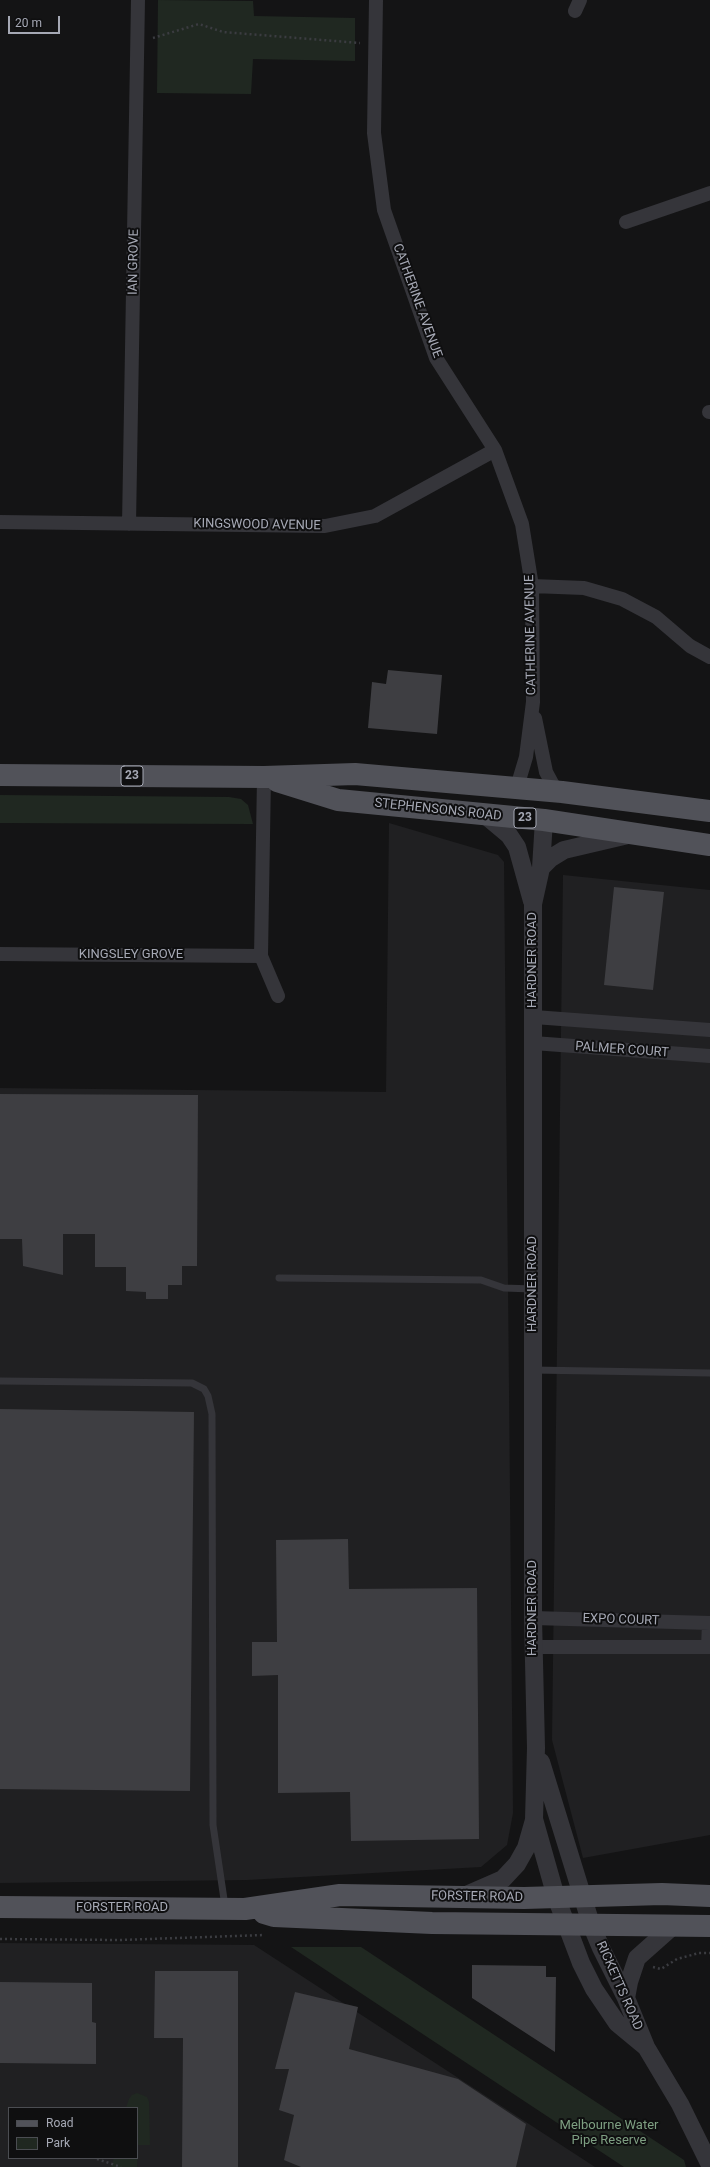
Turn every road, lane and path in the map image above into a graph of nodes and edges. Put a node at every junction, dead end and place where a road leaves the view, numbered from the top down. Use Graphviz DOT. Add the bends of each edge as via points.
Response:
graph roads {
  1 [pos="138,0"];
  2 [pos="376,0"];
  3 [pos="138,42"];
  4 [pos="375,44"];
  5 [pos="710,193"];
  6 [pos="626,222"];
  7 [pos="495,450"];
  8 [pos="0,522"];
  9 [pos="129,524"];
  10 [pos="532,586"];
  11 [pos="710,657"];
  12 [pos="533,702"];
  13 [pos="0,775"];
  14 [pos="264,777"];
  15 [pos="517,787"];
  16 [pos="562,792"];
  17 [pos="710,811"];
  18 [pos="484,814"];
  19 [pos="544,820"];
  20 [pos="632,834"];
  21 [pos="710,845"];
  22 [pos="541,868"];
  23 [pos="533,904"];
  24 [pos="0,954"];
  25 [pos="261,956"];
  26 [pos="278,996"];
  27 [pos="534,1017"];
  28 [pos="710,1030"];
  29 [pos="533,1043"];
  30 [pos="710,1056"];
  31 [pos="279,1278"];
  32 [pos="533,1289"];
  33 [pos="533,1370"];
  34 [pos="710,1373"];
  35 [pos="0,1381"];
  36 [pos="533,1618"];
  37 [pos="709,1623"];
  38 [pos="533,1647"];
  39 [pos="709,1647"];
  40 [pos="536,1748"];
  41 [pos="534,1819"];
  42 [pos="583,1895"];
  43 [pos="463,1896"];
  44 [pos="710,1896"];
  45 [pos="556,1897"];
  46 [pos="0,1907"];
  47 [pos="235,1909"];
  48 [pos="591,1924"];
  49 [pos="565,1925"];
  50 [pos="673,1926"];
  51 [pos="710,1926"];
  52 [pos="626,1998"];
  53 [pos="646,2047"];
  54 [pos="97,2159"];
  55 [pos="710,2165"];
  56 [pos="121,2167"];
  1 -- 3 [label="street, IAN GROVE"];
  2 -- 4 [label="street, CATHERINE AVENUE"];
  3 -- 4 [label="path" via="199,24 224,32"];
  3 -- 9 [label="street, IAN GROVE"];
  4 -- 7 [label="street, CATHERINE AVENUE" via="374,133 384,210 436,358"];
  5 -- 6 [label="street"];
  7 -- 9 [label="street, KINGSWOOD AVENUE" via="375,516 325,526"];
  7 -- 10 [label="street, CATHERINE AVENUE" via="522,524"];
  8 -- 9 [label="street, KINGSWOOD AVENUE"];
  10 -- 11 [label="street" via="584,588 622,599 656,617 690,646"];
  10 -- 12 [label="street, CATHERINE AVENUE"];
  12 -- 15 [label="street, CATHERINE AVENUE" via="526,757"];
  12 -- 16 [label="street, CATHERINE AVENUE" via="546,772 553,785"];
  13 -- 14 [label="main road, STEPHENSONS ROAD / 23"];
  14 -- 15 [label="main road, STEPHENSONS ROAD / 23" via="355,774"];
  14 -- 18 [label="main road, STEPHENSONS ROAD / 23" via="338,800"];
  14 -- 25 [label="street"];
  15 -- 16 [label="main road, STEPHENSONS ROAD / 23"];
  15 -- 19 [label="main road"];
  16 -- 17 [label="main road, STEPHENSONS ROAD / 23"];
  18 -- 19 [label="main road, STEPHENSONS ROAD / 23"];
  18 -- 23 [label="street" via="509,835 517,846"];
  19 -- 20 [label="main road, STEPHENSONS ROAD / 23"];
  19 -- 22 [label="street, HARDNER ROAD"];
  20 -- 21 [label="main road, STEPHENSONS ROAD / 23"];
  20 -- 22 [label="street" via="564,850"];
  22 -- 23 [label="street, HARDNER ROAD"];
  23 -- 27 [label="street, HARDNER ROAD"];
  24 -- 25 [label="street, KINGSLEY GROVE"];
  25 -- 26 [label="street"];
  27 -- 28 [label="street, PALMER COURT"];
  27 -- 29 [label="street, HARDNER ROAD"];
  29 -- 30 [label="street, PALMER COURT"];
  29 -- 32 [label="street, HARDNER ROAD"];
  31 -- 32 [label="lane" via="481,1280 504,1288"];
  32 -- 33 [label="street, HARDNER ROAD"];
  33 -- 34 [label="lane"];
  33 -- 36 [label="street, HARDNER ROAD"];
  35 -- 47 [label="lane" via="192,1383 204,1389 208,1396 212,1414 213,1825 224,1888"];
  36 -- 37 [label="street, EXPO COURT"];
  36 -- 38 [label="street, HARDNER ROAD"];
  37 -- 39 [label="street"];
  38 -- 39 [label="street, EXPO COURT"];
  38 -- 40 [label="street, HARDNER ROAD"];
  40 -- 41 [label="street, HARDNER ROAD"];
  40 -- 42 [label="street, HARDNER ROAD"];
  41 -- 43 [label="street" via="526,1848 517,1864 503,1878"];
  41 -- 45 [label="street, HARDNER ROAD"];
  42 -- 44 [label="main road, FORSTER ROAD"];
  42 -- 45 [label="main road, FORSTER ROAD"];
  42 -- 48 [label="street, RICKETTS ROAD"];
  43 -- 45 [label="main road, FORSTER ROAD"];
  43 -- 47 [label="main road, FORSTER ROAD" via="340,1895"];
  45 -- 49 [label="street, RICKETTS ROAD"];
  46 -- 47 [label="main road, FORSTER ROAD"];
  47 -- 49 [label="main road, FORSTER ROAD" via="274,1916 432,1923"];
  48 -- 49 [label="main road, FORSTER ROAD"];
  48 -- 50 [label="main road, FORSTER ROAD"];
  48 -- 52 [label="street, RICKETTS ROAD"];
  49 -- 53 [label="street, RICKETTS ROAD" via="581,1964 617,2023"];
  50 -- 51 [label="main road, FORSTER ROAD"];
  50 -- 52 [label="street" via="637,1958"];
  52 -- 53 [label="street, RICKETTS ROAD"];
  53 -- 55 [label="street, RICKETTS ROAD" via="680,2104"];
  54 -- 56 [label="path"];
}
